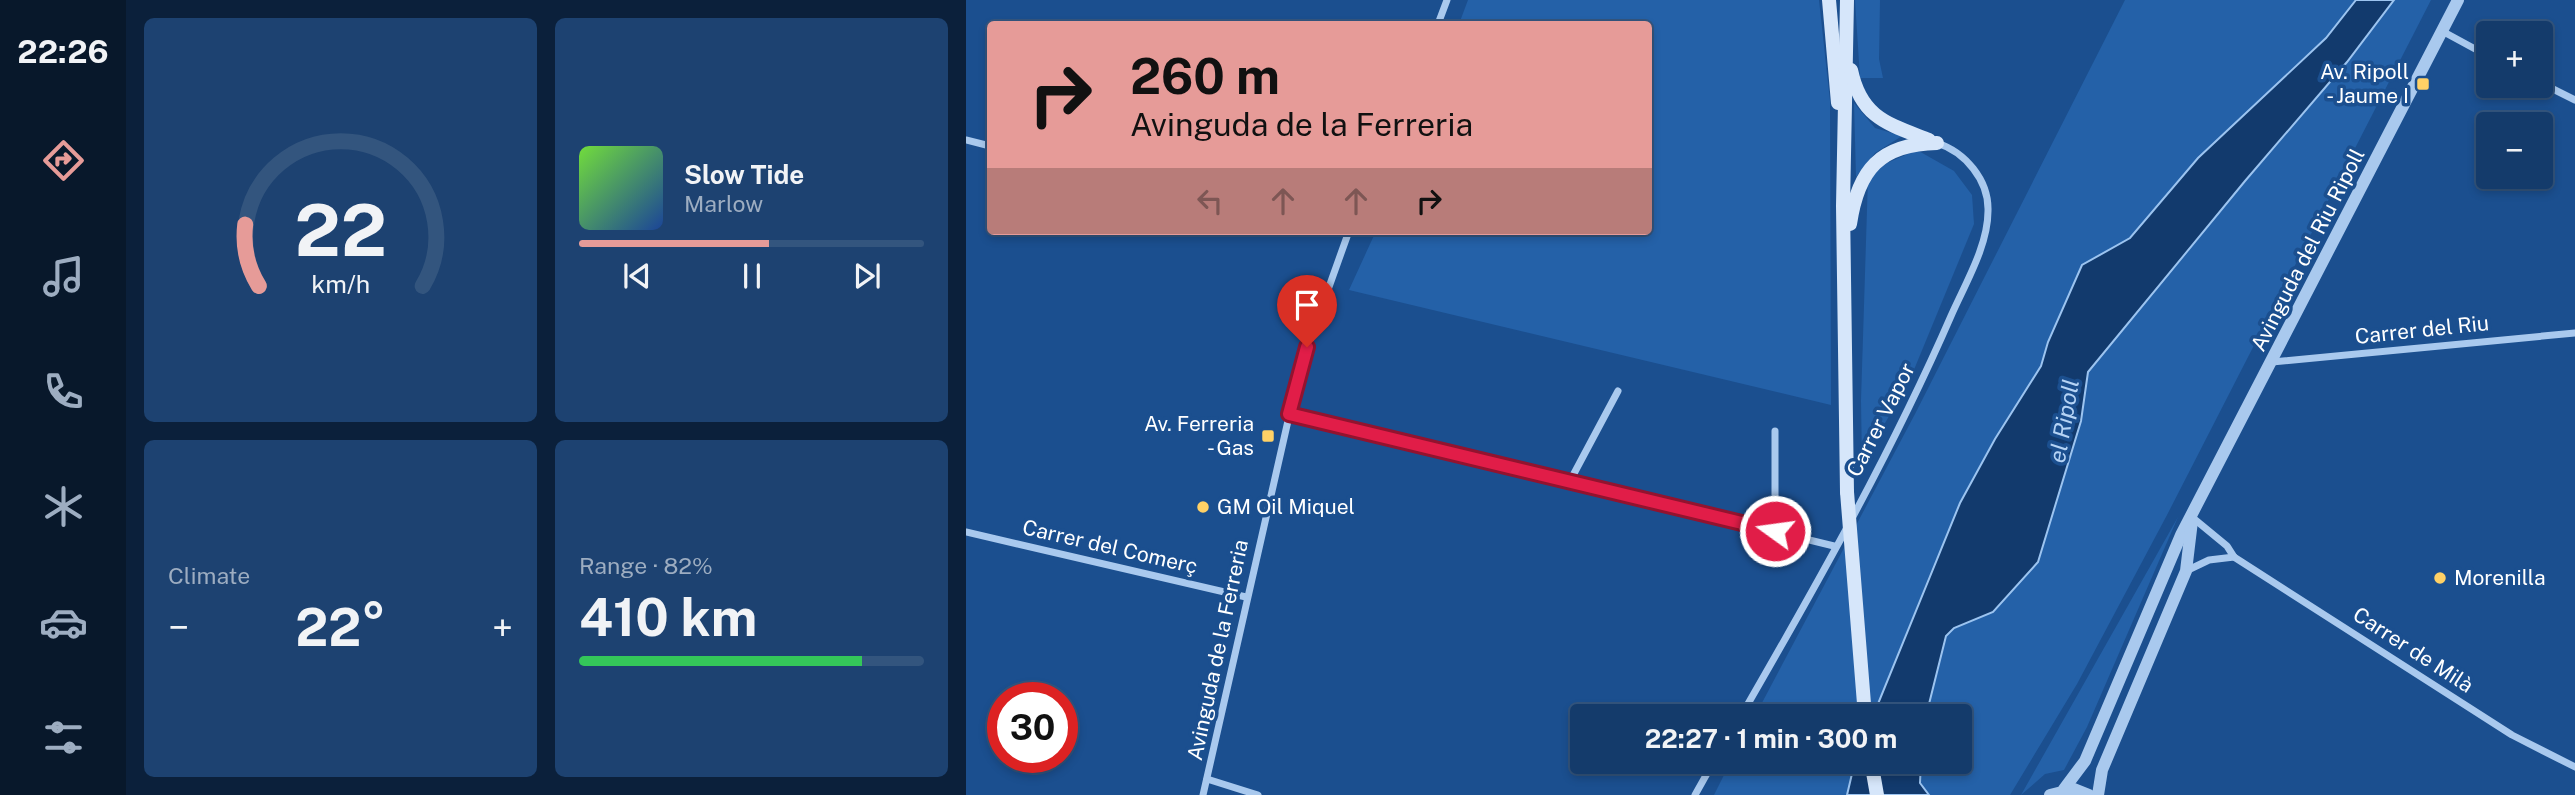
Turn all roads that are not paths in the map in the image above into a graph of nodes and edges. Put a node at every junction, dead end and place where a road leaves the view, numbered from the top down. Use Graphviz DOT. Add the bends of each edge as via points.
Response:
graph roads {
  1 [pos="1829,0"];
  2 [pos="1847,0"];
  3 [pos="2458,0"];
  4 [pos="1447,1"];
  5 [pos="1439,21"];
  6 [pos="2442,31"];
  7 [pos="2476,49"];
  8 [pos="1847,51"];
  9 [pos="2553,89"];
  10 [pos="2575,100"];
  11 [pos="966,140"];
  12 [pos="1937,143"];
  13 [pos="987,145"];
  14 [pos="1844,146"];
  15 [pos="1348,235"];
  16 [pos="1843,268"];
  17 [pos="2575,333"];
  18 [pos="2272,362"];
  19 [pos="1618,391"];
  20 [pos="1289,414"];
  21 [pos="1775,430"];
  22 [pos="1570,481"];
  23 [pos="2192,518"];
  24 [pos="1775,531"];
  25 [pos="966,532"];
  26 [pos="1835,546"];
  27 [pos="2234,557"];
  28 [pos="2186,572"];
  29 [pos="1246,597"];
  30 [pos="1748,704"];
  31 [pos="1864,704"];
  32 [pos="2575,767"];
  33 [pos="1707,774"];
  34 [pos="1873,774"];
  35 [pos="1207,779"];
  36 [pos="2064,789"];
  37 [pos="1203,795"];
  38 [pos="1258,795"];
  39 [pos="1695,795"];
  40 [pos="1877,795"];
  41 [pos="2050,795"];
  42 [pos="2089,795"];
  43 [pos="2098,795"];
  1 -- 14 [label="main road"];
  2 -- 8 [label="main road"];
  3 -- 6 [label="street, Avinguda del Riu Ripoll"];
  4 -- 5 [label="street"];
  6 -- 7 [label="street"];
  6 -- 18 [label="street, Avinguda del Riu Ripoll"];
  8 -- 12 [label="main road" via="1856,90 1872,113"];
  8 -- 14 [label="main road"];
  9 -- 10 [label="street"];
  11 -- 13 [label="street"];
  12 -- 16 [label="main road" via="1896,149 1870,168 1856,195"];
  12 -- 26 [label="street, Carrer Vapor" via="1964,158 1979,177 1989,213 1983,238 1896,435"];
  14 -- 16 [label="main road"];
  15 -- 20 [label="street, Avinguda de la Ferreria" via="1300,368"];
  16 -- 31 [label="main road, bridge" via="1847,492"];
  17 -- 18 [label="street, Carrer del Riu"];
  18 -- 23 [label="street, Avinguda del Riu Ripoll"];
  19 -- 22 [label="street"];
  20 -- 22 [label="street"];
  20 -- 29 [label="street, Avinguda de la Ferreria"];
  21 -- 24 [label="street"];
  22 -- 24 [label="street"];
  23 -- 27 [label="street, Carrer de Milà"];
  23 -- 28 [label="street, Avinguda del Riu Ripoll"];
  23 -- 36 [label="street, Avinguda del Riu Ripoll" via="2171,557 2085,761"];
  24 -- 26 [label="street"];
  25 -- 29 [label="street, Carrer del Comerç"];
  26 -- 30 [label="street, Carrer Vapor"];
  27 -- 28 [label="street" via="2209,560"];
  27 -- 32 [label="street, Carrer de Milà" via="2512,735"];
  28 -- 43 [label="street, Avinguda del Riu Ripoll" via="2102,770"];
  29 -- 35 [label="street, Avinguda de la Ferreria"];
  33 -- 39 [label="street"];
  34 -- 40 [label="main road"];
  35 -- 37 [label="street, Avinguda de la Ferreria"];
  35 -- 38 [label="street"];
  36 -- 41 [label="street"];
  36 -- 42 [label="street"];
}
